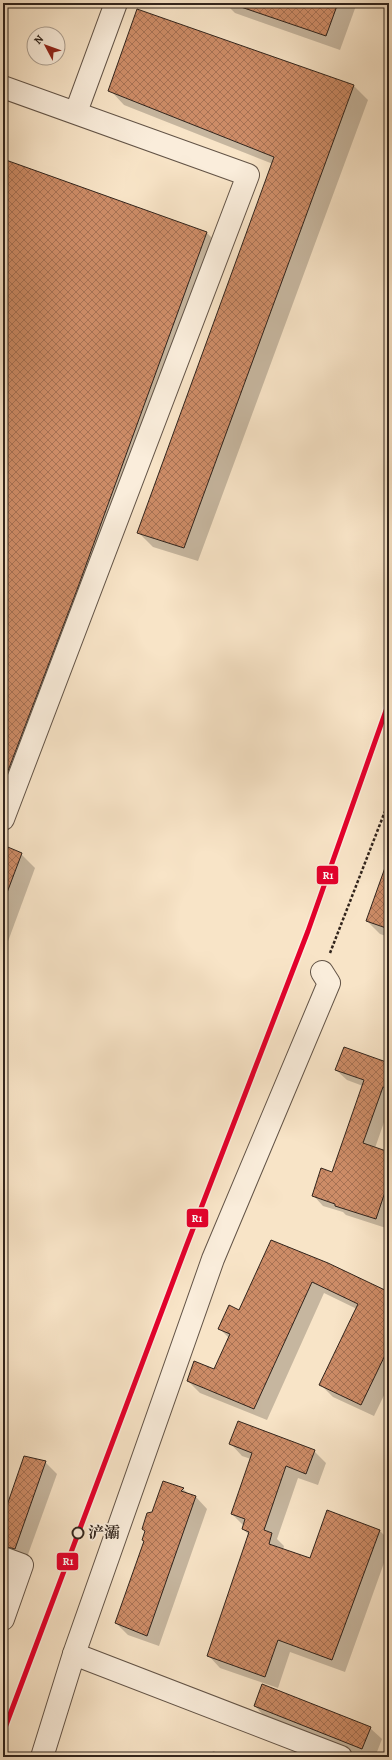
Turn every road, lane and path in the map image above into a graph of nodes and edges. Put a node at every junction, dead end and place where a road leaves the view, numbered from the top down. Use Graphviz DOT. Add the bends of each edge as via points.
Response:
graph roads {
  1 [pos="116,3"];
  2 [pos="3,87"];
  3 [pos="76,112"];
  4 [pos="389,801"];
  5 [pos="3,819"];
  6 [pos="322,972"];
  7 [pos="3,1558"];
  8 [pos="3,1619"];
  9 [pos="74,1654"];
  10 [pos="42,1757"];
  11 [pos="341,1757"];
  1 -- 3 [label="street"];
  2 -- 3 [label="street"];
  3 -- 5 [label="street" via="248,175"];
  4 -- 6 [label="path"];
  6 -- 9 [label="street" via="329,983 213,1259"];
  7 -- 8 [label="street" via="22,1565"];
  9 -- 10 [label="street"];
  9 -- 11 [label="street"];
}
